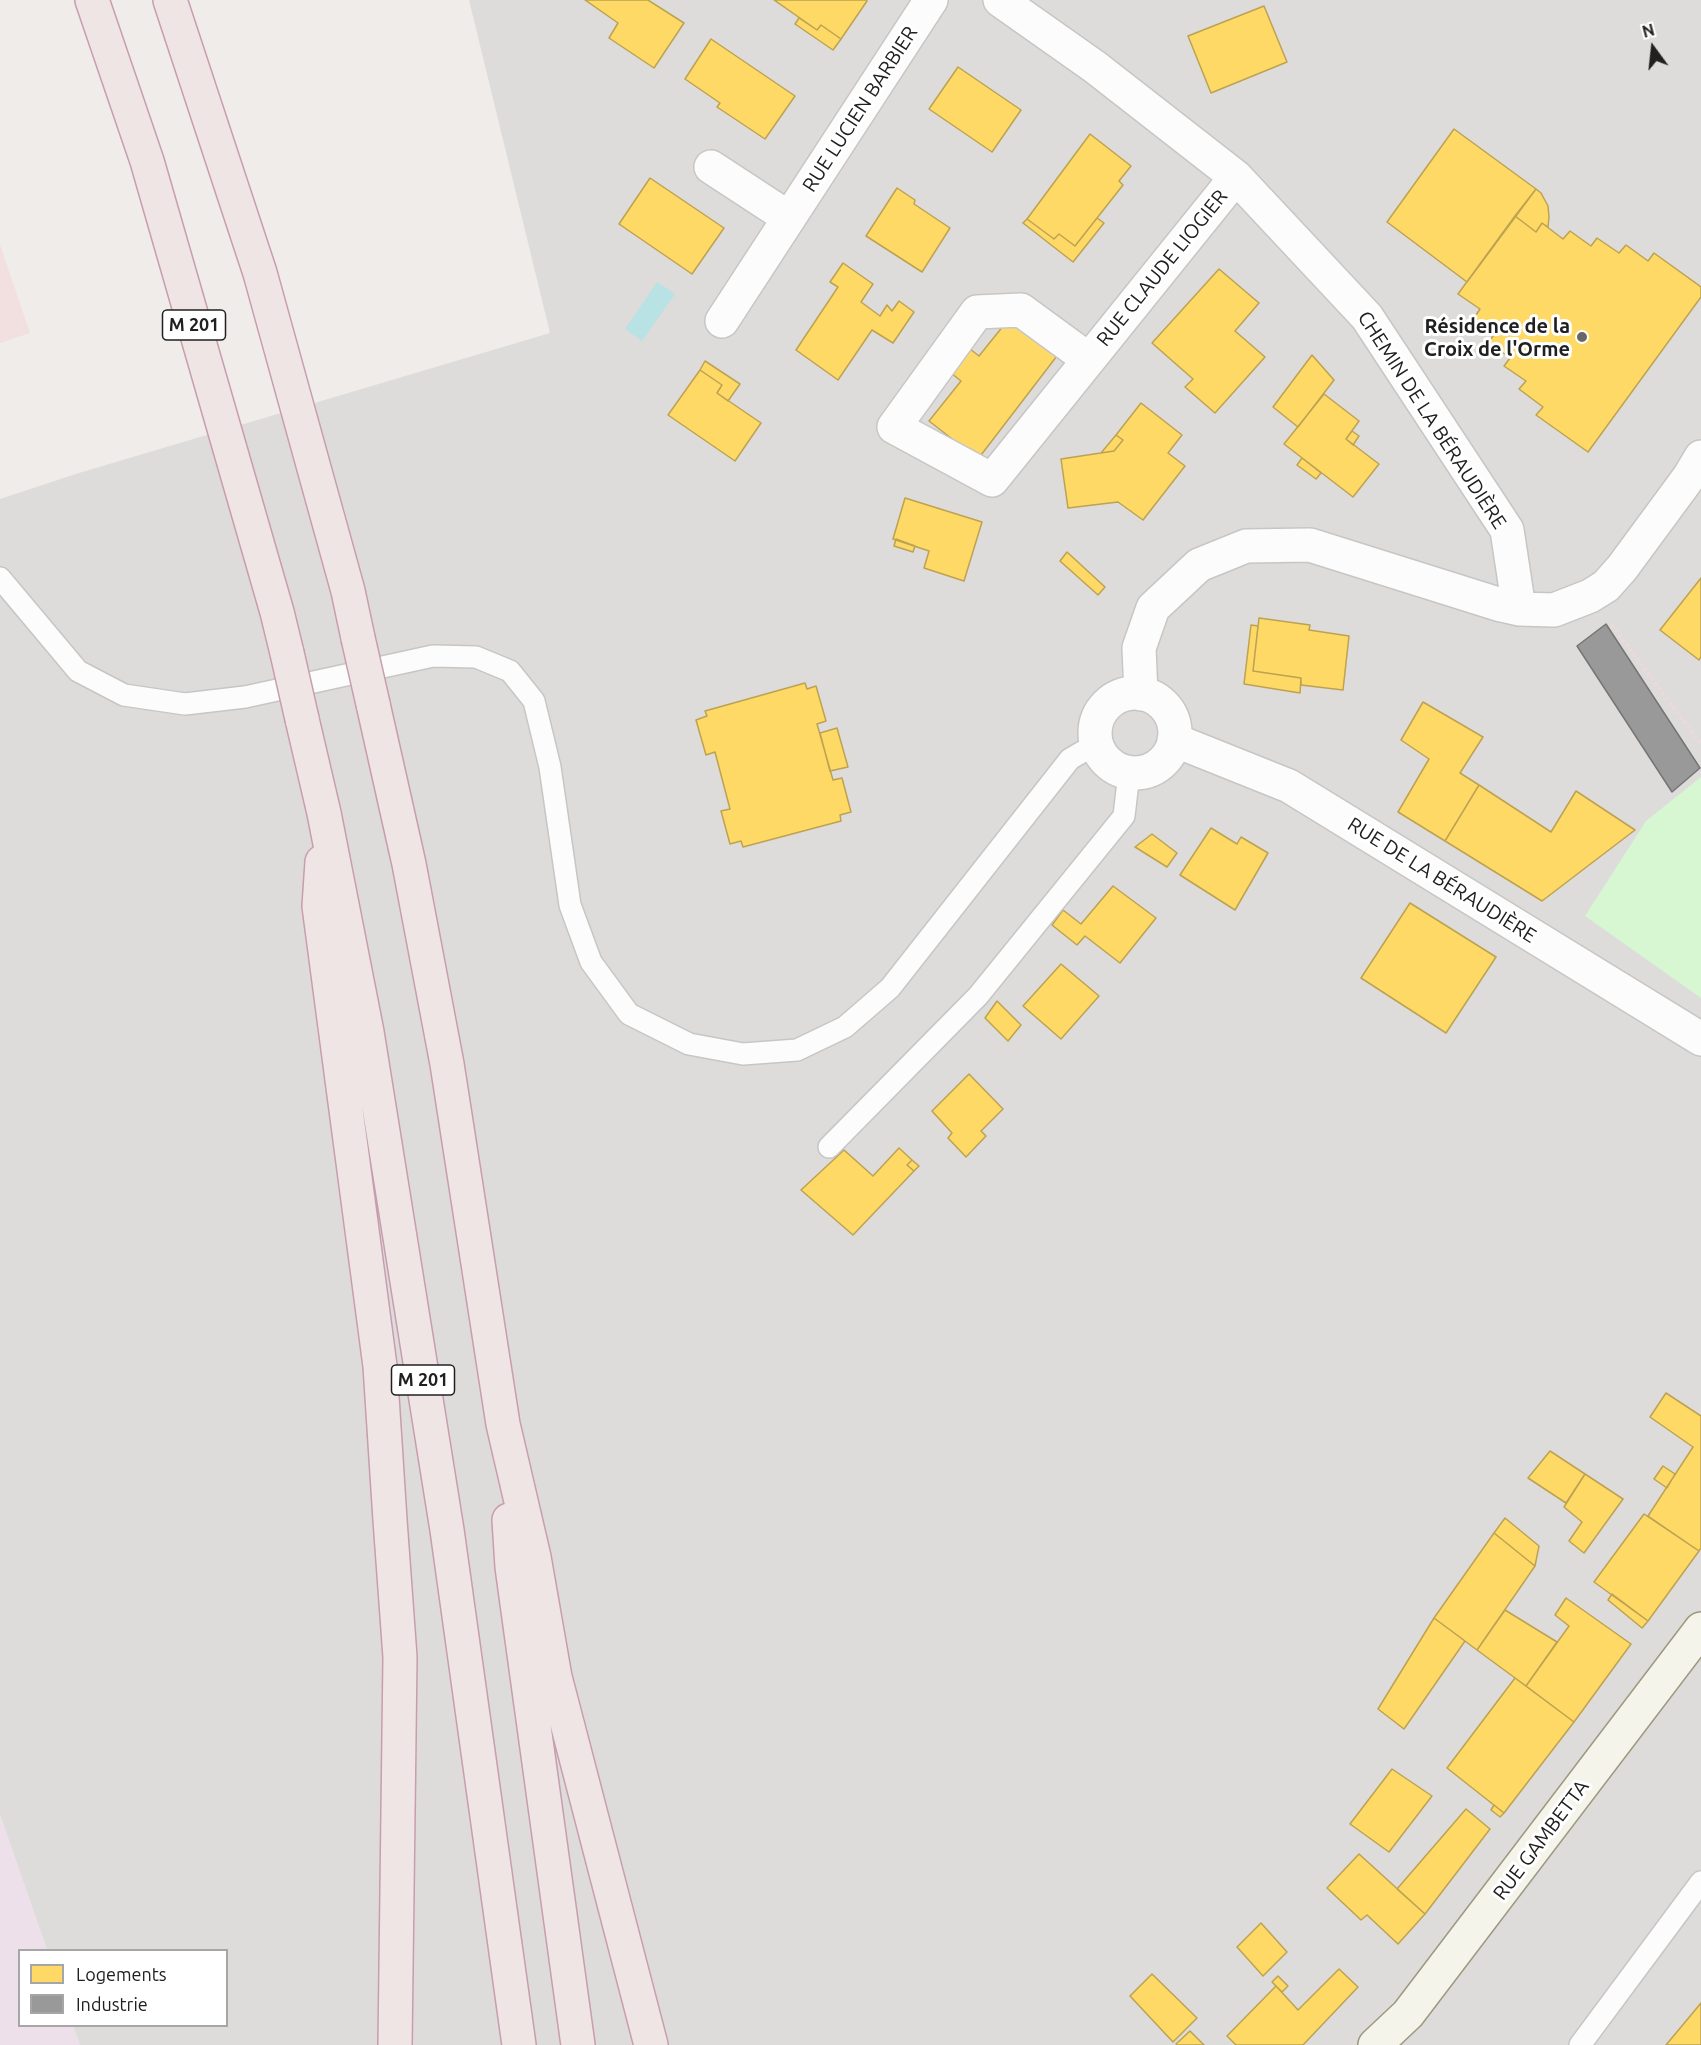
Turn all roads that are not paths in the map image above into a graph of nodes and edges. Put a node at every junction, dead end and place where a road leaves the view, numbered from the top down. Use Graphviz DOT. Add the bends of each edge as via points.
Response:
graph roads {
  1 [pos="93,0"];
  2 [pos="170,0"];
  3 [pos="931,0"];
  4 [pos="1000,0"];
  5 [pos="711,167"];
  6 [pos="1236,177"];
  7 [pos="789,218"];
  8 [pos="722,321"];
  9 [pos="1088,359"];
  10 [pos="1701,457"];
  11 [pos="0,578"];
  12 [pos="1519,609"];
  13 [pos="1141,694"];
  14 [pos="1174,740"];
  15 [pos="1096,744"];
  16 [pos="1129,773"];
  17 [pos="324,813"];
  18 [pos="1701,1039"];
  19 [pos="829,1147"];
  20 [pos="503,1424"];
  21 [pos="1701,1629"];
  22 [pos="1701,1882"];
  23 [pos="1406,2029"];
  24 [pos="395,2045"];
  25 [pos="519,2045"];
  26 [pos="578,2045"];
  27 [pos="651,2045"];
  28 [pos="1375,2045"];
  29 [pos="1580,2045"];
  1 -- 17 [label="highway, M 201, bridge" via="147,161 277,612"];
  2 -- 20 [label="highway, bridge" via="260,273 348,591 409,864 447,1064"];
  3 -- 7 [label="street, RUE LUCIEN BARBIER"];
  4 -- 6 [label="street, CHEMIN DE LA BÉRAUDIÈRE" via="1095,67"];
  5 -- 7 [label="street"];
  6 -- 9 [label="street, RUE CLAUDE LIOGIER"];
  6 -- 12 [label="street, CHEMIN DE LA BÉRAUDIÈRE" via="1367,317 1507,530"];
  7 -- 8 [label="street, RUE LUCIEN BARBIER"];
  9 -- 9 [label="street, RUE CLAUDE LIOGIER" via="992,480 894,427 977,312 1021,310"];
  10 -- 12 [label="street" via="1606,586 1554,610"];
  11 -- 15 [label="lane" via="78,671 124,695 185,704 245,697 433,656 476,657 510,671 534,701 550,767 570,905 591,962 629,1014 689,1044 743,1054 797,1050 854,1020 890,988 1070,759"];
  12 -- 13 [label="street" via="1310,545 1246,546 1199,565 1153,608 1139,648"];
  13 -- 14 [label="street" via="1163,705 1174,727"];
  13 -- 15 [label="street" via="1115,698 1105,706 1094,730"];
  14 -- 16 [label="street" via="1163,762 1142,773"];
  14 -- 18 [label="street, RUE DE LA BÉRAUDIÈRE" via="1289,786"];
  15 -- 16 [label="street" via="1108,763"];
  16 -- 19 [label="lane" via="1124,816 978,996"];
  17 -- 24 [label="highway" via="319,906 380,1366 399,1657"];
  17 -- 25 [label="highway, M 201" via="367,1032 447,1530"];
  20 -- 26 [label="highway" via="512,1567"];
  20 -- 27 [label="highway" via="534,1557 555,1677"];
  21 -- 23 [label="main road, RUE GAMBETTA"];
  22 -- 29 [label="lane"];
  23 -- 28 [label="main road, RUE GAMBETTA"];
}
